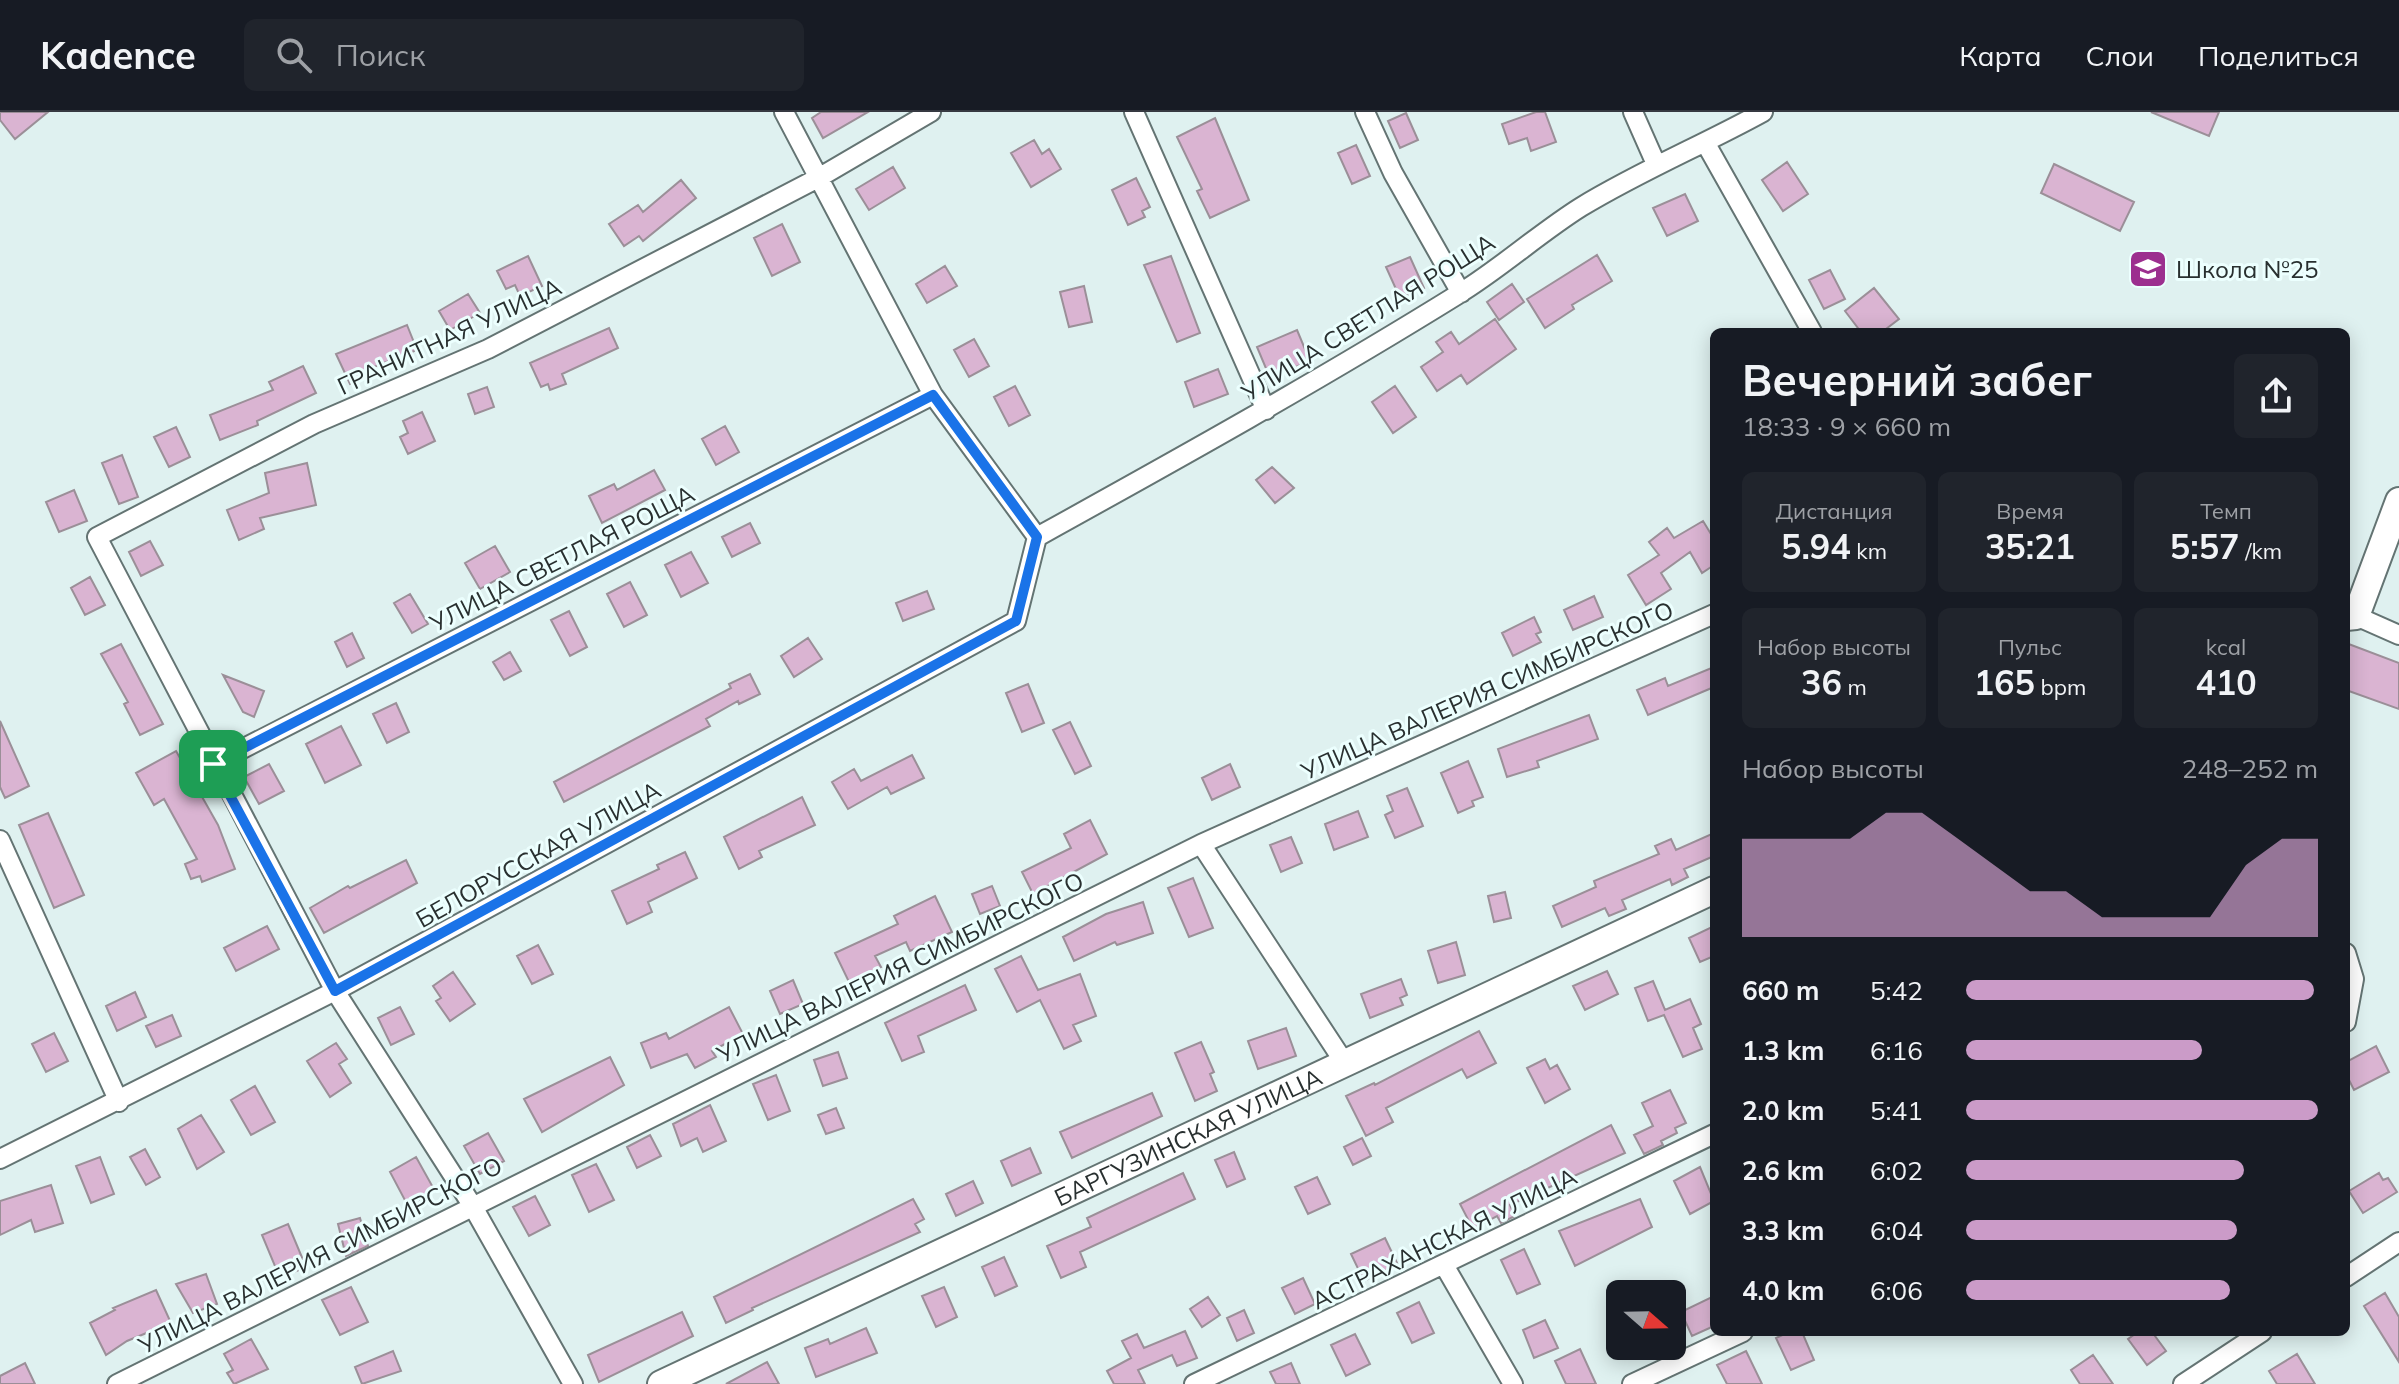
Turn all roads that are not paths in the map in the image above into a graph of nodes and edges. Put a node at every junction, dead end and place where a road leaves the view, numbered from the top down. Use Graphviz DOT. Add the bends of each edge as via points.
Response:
graph roads {
  1 [pos="784,112"];
  2 [pos="931,112"];
  3 [pos="1134,112"];
  4 [pos="1365,112"];
  5 [pos="1633,112"];
  6 [pos="1763,112"];
  7 [pos="1706,144"];
  8 [pos="1656,164"];
  9 [pos="820,177"];
  10 [pos="1461,293"];
  11 [pos="1810,328"];
  12 [pos="933,395"];
  13 [pos="1266,410"];
  14 [pos="2399,501"];
  15 [pos="1037,537"];
  16 [pos="1710,616"];
  17 [pos="2351,617"];
  18 [pos="2399,635"];
  19 [pos="213,764"];
  20 [pos="0,840"];
  21 [pos="1201,844"];
  22 [pos="1710,892"];
  23 [pos="2350,966"];
  24 [pos="335,991"];
  25 [pos="2350,1000"];
  26 [pos="1344,1062"];
  27 [pos="119,1102"];
  28 [pos="1710,1136"];
  29 [pos="0,1159"];
  30 [pos="472,1205"];
  31 [pos="2397,1249"];
  32 [pos="1444,1265"];
  33 [pos="2350,1275"];
  34 [pos="1734,1336"];
  35 [pos="2256,1336"];
  36 [pos="117,1384"];
  37 [pos="573,1384"];
  38 [pos="661,1384"];
  39 [pos="1194,1384"];
  40 [pos="1513,1384"];
  41 [pos="1632,1384"];
  42 [pos="2183,1384"];
  1 -- 9 [label="street"];
  2 -- 9 [label="street, ГРАНИТНАЯ УЛИЦА"];
  3 -- 13 [label="street"];
  4 -- 10 [label="street"];
  5 -- 8 [label="street"];
  6 -- 7 [label="street, УЛИЦА СВЕТЛАЯ РОЩА"];
  7 -- 8 [label="street, УЛИЦА СВЕТЛАЯ РОЩА"];
  7 -- 11 [label="street"];
  8 -- 10 [label="street, УЛИЦА СВЕТЛАЯ РОЩА" via="1579,209"];
  9 -- 12 [label="street"];
  9 -- 19 [label="street, ГРАНИТНАЯ УЛИЦА" via="488,349 314,424 97,537"];
  10 -- 13 [label="street, УЛИЦА СВЕТЛАЯ РОЩА"];
  12 -- 15 [label="street"];
  12 -- 19 [label="street, УЛИЦА СВЕТЛАЯ РОЩА"];
  13 -- 15 [label="street, УЛИЦА СВЕТЛАЯ РОЩА"];
  14 -- 17 [label="street"];
  15 -- 24 [label="street, БЕЛОРУССКАЯ УЛИЦА" via="1016,621"];
  16 -- 21 [label="street, УЛИЦА ВАЛЕРИЯ СИМБИРСКОГО"];
  17 -- 18 [label="street"];
  19 -- 24 [label="street"];
  20 -- 27 [label="street"];
  21 -- 26 [label="street"];
  21 -- 30 [label="street, УЛИЦА ВАЛЕРИЯ СИМБИРСКОГО"];
  22 -- 26 [label="street, БАРГУЗИНСКАЯ УЛИЦА"];
  23 -- 25 [label="street"];
  24 -- 27 [label="street, БЕЛОРУССКАЯ УЛИЦА"];
  24 -- 30 [label="street"];
  26 -- 38 [label="street, БАРГУЗИНСКАЯ УЛИЦА"];
  27 -- 29 [label="street, БЕЛОРУССКАЯ УЛИЦА"];
  28 -- 32 [label="street, АСТРАХАНСКАЯ УЛИЦА"];
  30 -- 36 [label="street, УЛИЦА ВАЛЕРИЯ СИМБИРСКОГО"];
  30 -- 37 [label="street"];
  31 -- 33 [label="street"];
  32 -- 39 [label="street, АСТРАХАНСКАЯ УЛИЦА"];
  32 -- 40 [label="street"];
  34 -- 41 [label="street"];
  35 -- 42 [label="street"];
}
